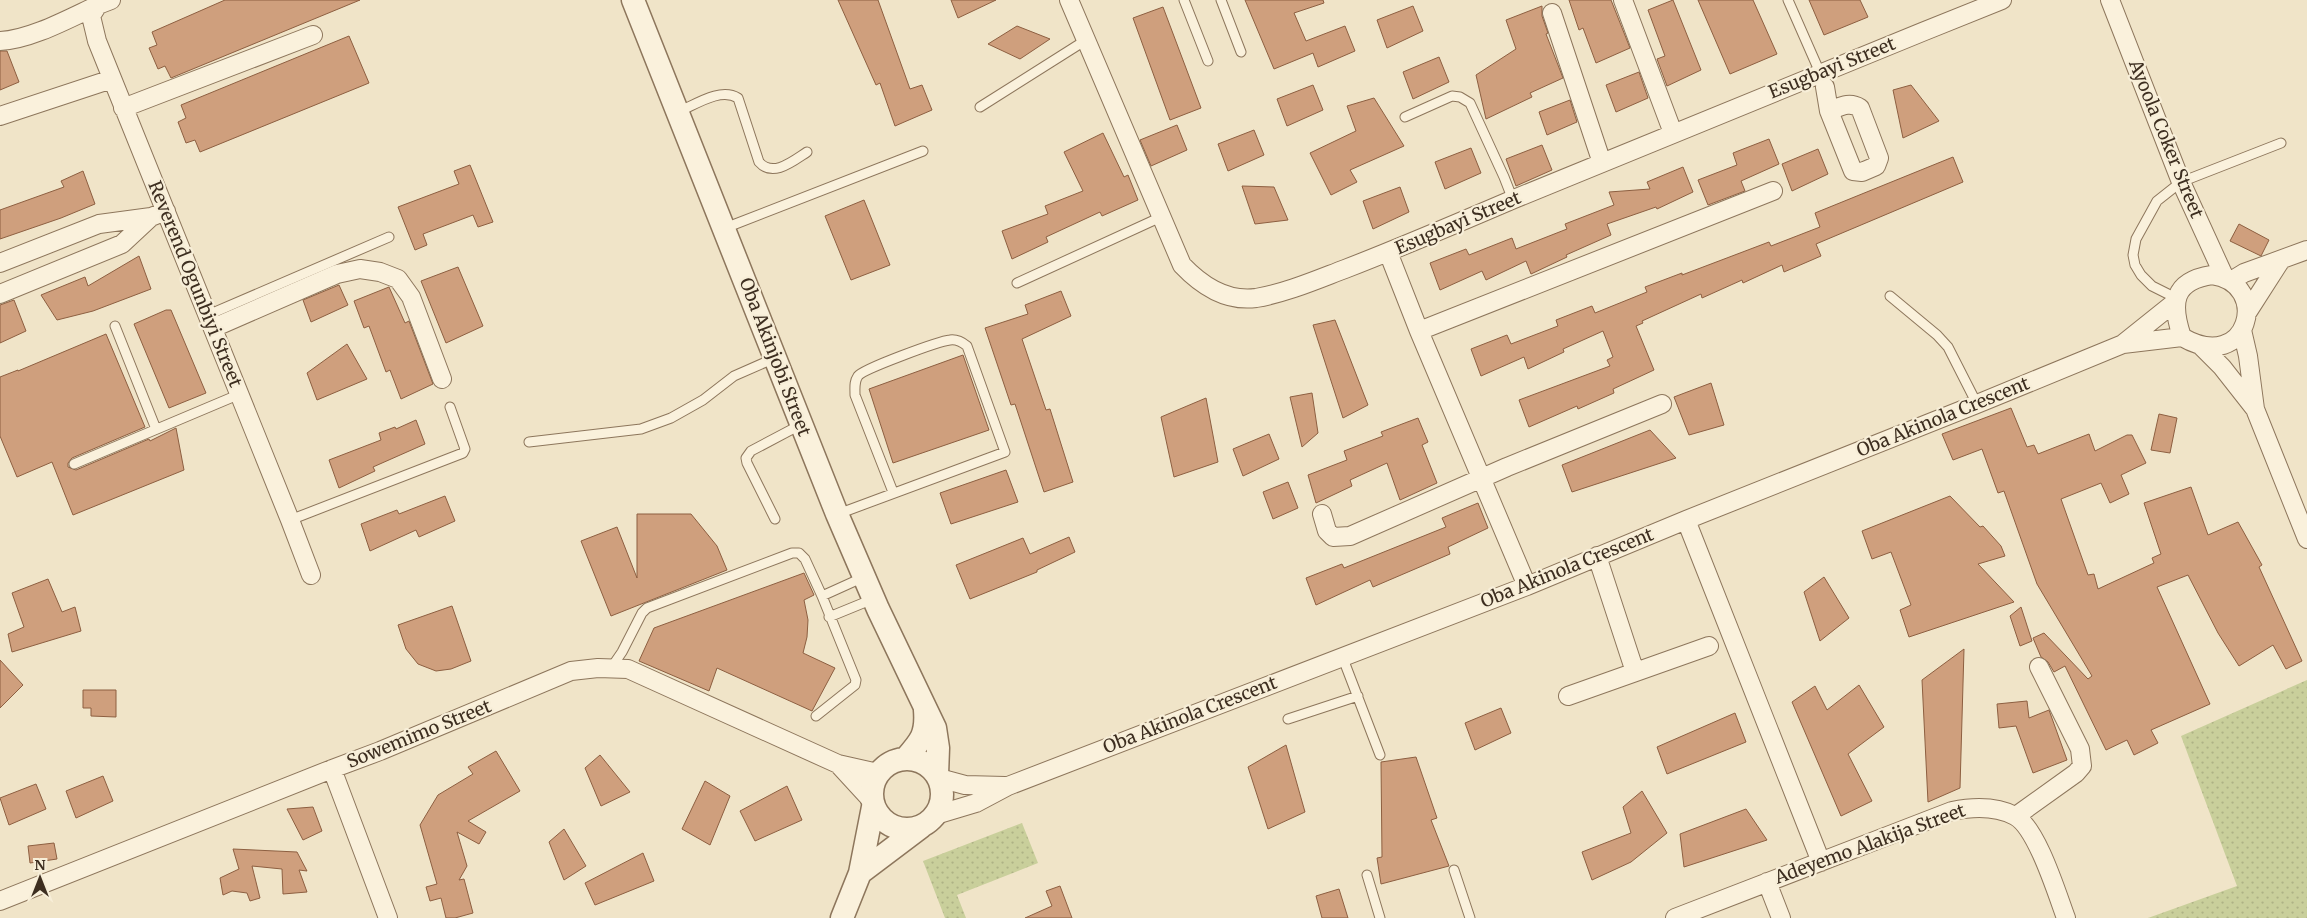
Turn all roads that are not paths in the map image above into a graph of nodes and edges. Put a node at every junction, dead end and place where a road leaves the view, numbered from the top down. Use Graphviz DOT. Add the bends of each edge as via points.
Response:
graph roads {
  1 [pos="633,0"];
  2 [pos="1069,0"];
  3 [pos="1184,0"];
  4 [pos="1221,0"];
  5 [pos="1623,0"];
  6 [pos="1788,0"];
  7 [pos="2002,0"];
  8 [pos="2110,0"];
  9 [pos="104,3"];
  10 [pos="1552,13"];
  11 [pos="312,35"];
  12 [pos="1086,40"];
  13 [pos="0,41"];
  14 [pos="1241,52"];
  15 [pos="1208,61"];
  16 [pos="112,79"];
  17 [pos="1823,80"];
  18 [pos="980,107"];
  19 [pos="123,108"];
  20 [pos="1829,111"];
  21 [pos="678,112"];
  22 [pos="0,116"];
  23 [pos="1405,117"];
  24 [pos="1673,133"];
  25 [pos="2281,143"];
  26 [pos="923,151"];
  27 [pos="807,152"];
  28 [pos="1602,163"];
  29 [pos="2181,182"];
  30 [pos="1773,191"];
  31 [pos="1513,200"];
  32 [pos="159,214"];
  33 [pos="1161,217"];
  34 [pos="725,229"];
  35 [pos="390,237"];
  36 [pos="2307,250"];
  37 [pos="1388,252"];
  38 [pos="2281,260"];
  39 [pos="0,263"];
  40 [pos="2228,279"];
  41 [pos="1017,283"];
  42 [pos="0,294"];
  43 [pos="1890,296"];
  44 [pos="2175,301"];
  45 [pos="2247,313"];
  46 [pos="210,322"];
  47 [pos="115,326"];
  48 [pos="2242,330"];
  49 [pos="1419,331"];
  50 [pos="2182,337"];
  51 [pos="2123,344"];
  52 [pos="2201,346"];
  53 [pos="776,358"];
  54 [pos="442,379"];
  55 [pos="240,394"];
  56 [pos="1662,404"];
  57 [pos="1977,404"];
  58 [pos="450,407"];
  59 [pos="2255,409"];
  60 [pos="802,424"];
  61 [pos="156,429"];
  62 [pos="529,442"];
  63 [pos="74,464"];
  64 [pos="1482,478"];
  65 [pos="893,492"];
  66 [pos="837,514"];
  67 [pos="1322,514"];
  68 [pos="775,519"];
  69 [pos="290,520"];
  70 [pos="1686,520"];
  71 [pos="2307,539"];
  72 [pos="1597,556"];
  73 [pos="310,575"];
  74 [pos="864,577"];
  75 [pos="1527,586"];
  76 [pos="822,596"];
  77 [pos="874,598"];
  78 [pos="829,617"];
  79 [pos="1709,646"];
  80 [pos="1342,656"];
  81 [pos="2040,667"];
  82 [pos="611,669"];
  83 [pos="1635,672"];
  84 [pos="1358,696"];
  85 [pos="1568,696"];
  86 [pos="925,710"];
  87 [pos="816,716"];
  88 [pos="1288,719"];
  89 [pos="1380,755"];
  90 [pos="906,758"];
  91 [pos="838,764"];
  92 [pos="332,769"];
  93 [pos="878,774"];
  94 [pos="938,777"];
  95 [pos="1008,786"];
  96 [pos="872,804"];
  97 [pos="2016,816"];
  98 [pos="929,821"];
  99 [pos="1821,862"];
  100 [pos="1454,870"];
  101 [pos="860,873"];
  102 [pos="1367,875"];
  103 [pos="1767,882"];
  104 [pos="1,899"];
  105 [pos="388,918"];
  106 [pos="842,918"];
  107 [pos="1380,918"];
  108 [pos="1470,918"];
  109 [pos="1675,918"];
  110 [pos="1781,918"];
  111 [pos="2066,918"];
  1 -- 21 [label="street, Oba Akinjobi Street"];
  2 -- 12 [label="street, Esugbayi Street"];
  3 -- 15 [label="lane"];
  4 -- 14 [label="lane"];
  5 -- 24 [label="street"];
  6 -- 17 [label="lane"];
  7 -- 17 [label="street, Esugbayi Street"];
  8 -- 29 [label="street, Ayoola Coker Street"];
  9 -- 13 [label="street" via="33,33"];
  9 -- 16 [label="street, Reverend Ogunbiyi Street" via="91,16 92,27"];
  10 -- 28 [label="street"];
  11 -- 19 [label="street"];
  12 -- 18 [label="lane"];
  12 -- 33 [label="street, Esugbayi Street"];
  16 -- 19 [label="street, Reverend Ogunbiyi Street"];
  16 -- 22 [label="street"];
  17 -- 20 [label="street"];
  17 -- 24 [label="street, Esugbayi Street"];
  19 -- 32 [label="street, Reverend Ogunbiyi Street"];
  21 -- 27 [label="lane" via="712,97 731,94 738,98 759,162 764,168 771,170 783,166"];
  21 -- 34 [label="street, Oba Akinjobi Street"];
  23 -- 31 [label="lane" via="1452,96 1470,103"];
  24 -- 28 [label="street, Esugbayi Street"];
  25 -- 29 [label="lane"];
  26 -- 34 [label="lane"];
  28 -- 31 [label="street, Esugbayi Street"];
  29 -- 40 [label="street, Ayoola Coker Street"];
  29 -- 44 [label="lane" via="2156,201 2136,239 2133,255 2141,275"];
  30 -- 49 [label="street"];
  31 -- 37 [label="street, Esugbayi Street"];
  32 -- 39 [label="street" via="99,224"];
  32 -- 42 [label="street" via="122,244"];
  32 -- 46 [label="street, Reverend Ogunbiyi Street"];
  33 -- 37 [label="street, Esugbayi Street" via="1182,265 1198,282 1235,298 1254,298 1290,289"];
  33 -- 41 [label="lane"];
  34 -- 53 [label="street, Oba Akinjobi Street"];
  35 -- 46 [label="lane"];
  36 -- 38 [label="street"];
  37 -- 49 [label="street"];
  38 -- 40 [label="street"];
  38 -- 45 [label="street"];
  40 -- 44 [label="street" via="2212,275 2199,277 2187,283"];
  40 -- 45 [label="street" via="2243,295"];
  43 -- 57 [label="lane" via="1948,347"];
  44 -- 50 [label="street"];
  44 -- 51 [label="street"];
  45 -- 48 [label="street"];
  46 -- 54 [label="street" via="337,274 360,269 380,272 398,280 411,297"];
  46 -- 55 [label="street, Reverend Ogunbiyi Street"];
  47 -- 61 [label="lane"];
  48 -- 52 [label="street" via="2224,345 2213,348"];
  48 -- 59 [label="street"];
  49 -- 64 [label="street"];
  50 -- 51 [label="street"];
  50 -- 52 [label="street"];
  51 -- 57 [label="street, Oba Akinola Crescent"];
  52 -- 59 [label="street"];
  53 -- 60 [label="street, Oba Akinjobi Street"];
  53 -- 62 [label="lane" via="734,376 703,400 670,418 641,429"];
  55 -- 61 [label="lane"];
  55 -- 69 [label="street, Reverend Ogunbiyi Street"];
  56 -- 64 [label="street"];
  57 -- 70 [label="street, Oba Akinola Crescent"];
  58 -- 69 [label="lane" via="465,449 463,453"];
  59 -- 71 [label="street"];
  60 -- 66 [label="street, Oba Akinjobi Street"];
  60 -- 68 [label="lane" via="751,451 746,458"];
  61 -- 63 [label="lane"];
  64 -- 67 [label="street" via="1350,536 1333,537 1327,531"];
  64 -- 75 [label="street"];
  65 -- 65 [label="lane" via="1005,452 968,346 962,342 949,340 859,374 855,394"];
  65 -- 66 [label="lane"];
  66 -- 74 [label="street, Oba Akinjobi Street"];
  69 -- 73 [label="street, Reverend Ogunbiyi Street"];
  70 -- 72 [label="street, Oba Akinola Crescent"];
  70 -- 99 [label="street"];
  72 -- 75 [label="street, Oba Akinola Crescent"];
  72 -- 83 [label="street"];
  74 -- 76 [label="lane"];
  74 -- 77 [label="street, Oba Akinjobi Street"];
  75 -- 80 [label="street, Oba Akinola Crescent"];
  76 -- 78 [label="lane"];
  76 -- 82 [label="lane" via="805,559 799,553 792,553 646,608"];
  77 -- 78 [label="lane"];
  77 -- 86 [label="street, Oba Akinjobi Street"];
  78 -- 87 [label="lane" via="856,680 855,685"];
  79 -- 83 [label="street"];
  80 -- 84 [label="lane"];
  80 -- 95 [label="street, Oba Akinola Crescent"];
  81 -- 97 [label="street" via="2080,749 2082,766"];
  82 -- 91 [label="street, Sowemimo Street" via="628,669"];
  82 -- 92 [label="street, Sowemimo Street" via="571,671"];
  83 -- 85 [label="street"];
  84 -- 88 [label="lane"];
  84 -- 89 [label="lane"];
  86 -- 90 [label="street, Oba Akinjobi Street" via="924,735"];
  86 -- 94 [label="street, Oba Akinjobi Street" via="938,738"];
  90 -- 93 [label="street" via="895,760"];
  90 -- 94 [label="street" via="923,763"];
  91 -- 93 [label="street, Sowemimo Street"];
  91 -- 96 [label="street, Sowemimo Street"];
  92 -- 104 [label="street, Sowemimo Street"];
  92 -- 105 [label="street"];
  93 -- 96 [label="street" via="873,783"];
  94 -- 95 [label="street, Oba Akinola Crescent" via="965,784"];
  94 -- 98 [label="street" via="943,798"];
  95 -- 98 [label="street, Oba Akinola Crescent" via="976,803"];
  96 -- 98 [label="street" via="890,825 911,830"];
  96 -- 101 [label="street"];
  97 -- 99 [label="street, Adeyemo Alakija Street" via="1973,807 1952,810"];
  97 -- 111 [label="street" via="2031,832"];
  98 -- 101 [label="street"];
  99 -- 103 [label="street, Adeyemo Alakija Street"];
  100 -- 108 [label="lane"];
  101 -- 106 [label="street"];
  102 -- 107 [label="lane"];
  103 -- 109 [label="street, Adeyemo Alakija Street"];
  103 -- 110 [label="street"];
}
